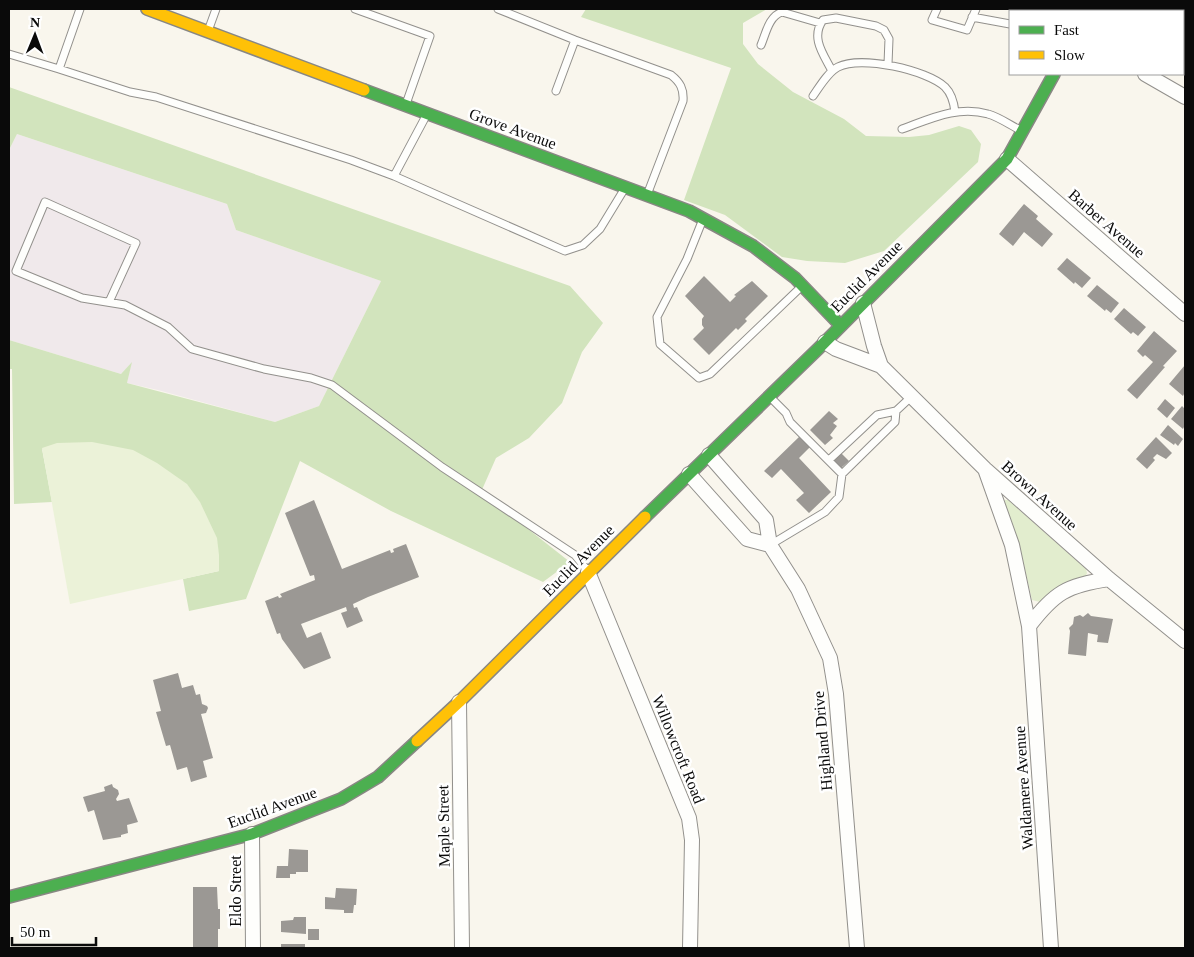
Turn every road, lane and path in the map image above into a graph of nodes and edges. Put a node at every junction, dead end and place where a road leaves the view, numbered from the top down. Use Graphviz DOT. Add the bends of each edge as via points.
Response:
graph roads {
  1 [pos="80,9"];
  2 [pos="147,9"];
  3 [pos="216,9"];
  4 [pos="355,9"];
  5 [pos="498,9"];
  6 [pos="937,9"];
  7 [pos="976,9"];
  8 [pos="972,17"];
  9 [pos="820,23"];
  10 [pos="1009,24"];
  11 [pos="208,31"];
  12 [pos="575,40"];
  13 [pos="761,45"];
  14 [pos="9,54"];
  15 [pos="888,64"];
  16 [pos="59,70"];
  17 [pos="832,71"];
  18 [pos="1053,75"];
  19 [pos="1147,75"];
  20 [pos="556,91"];
  21 [pos="813,96"];
  22 [pos="1185,97"];
  23 [pos="406,105"];
  24 [pos="955,112"];
  25 [pos="427,113"];
  26 [pos="902,129"];
  27 [pos="1022,131"];
  28 [pos="1007,159"];
  29 [pos="394,176"];
  30 [pos="625,187"];
  31 [pos="646,195"];
  32 [pos="703,219"];
  33 [pos="803,286"];
  34 [pos="109,302"];
  35 [pos="863,303"];
  36 [pos="1185,314"];
  37 [pos="840,325"];
  38 [pos="825,342"];
  39 [pos="881,366"];
  40 [pos="768,396"];
  41 [pos="911,397"];
  42 [pos="896,411"];
  43 [pos="709,455"];
  44 [pos="829,460"];
  45 [pos="984,469"];
  46 [pos="689,474"];
  47 [pos="842,474"];
  48 [pos="770,545"];
  49 [pos="588,572"];
  50 [pos="1109,579"];
  51 [pos="1029,626"];
  52 [pos="1185,640"];
  53 [pos="459,702"];
  54 [pos="252,834"];
  55 [pos="9,897"];
  56 [pos="253,948"];
  57 [pos="462,948"];
  58 [pos="690,948"];
  59 [pos="857,948"];
  60 [pos="1051,948"];
  1 -- 16 [label="lane"];
  2 -- 11 [label="main road, Grove Avenue"];
  3 -- 11 [label="lane"];
  4 -- 23 [label="lane" via="430,36"];
  5 -- 12 [label="lane"];
  6 -- 8 [label="lane" via="932,20 966,30"];
  7 -- 8 [label="lane"];
  8 -- 10 [label="lane"];
  9 -- 13 [label="lane" via="782,12 772,17"];
  9 -- 15 [label="lane" via="836,18 884,30 889,39"];
  9 -- 17 [label="lane" via="816,38"];
  11 -- 23 [label="main road, Grove Avenue"];
  12 -- 20 [label="lane"];
  12 -- 31 [label="lane" via="671,75 682,86 683,101"];
  14 -- 16 [label="lane"];
  15 -- 17 [label="lane" via="853,63"];
  15 -- 24 [label="lane" via="946,87"];
  16 -- 29 [label="lane" via="156,97"];
  17 -- 21 [label="lane"];
  18 -- 27 [label="main road, Euclid Avenue"];
  19 -- 22 [label="street"];
  23 -- 25 [label="main road, Grove Avenue"];
  24 -- 26 [label="lane"];
  24 -- 27 [label="lane" via="988,114"];
  25 -- 29 [label="lane"];
  25 -- 30 [label="main road, Grove Avenue"];
  27 -- 28 [label="main road, Euclid Avenue"];
  28 -- 35 [label="main road, Euclid Avenue"];
  28 -- 36 [label="street, Barber Avenue"];
  29 -- 30 [label="lane" via="565,251 583,245 600,229"];
  30 -- 31 [label="main road, Grove Avenue"];
  31 -- 32 [label="main road, Grove Avenue"];
  32 -- 33 [label="main road, Grove Avenue" via="752,246"];
  32 -- 33 [label="lane" via="687,259 657,317 660,344 699,378 710,374"];
  33 -- 37 [label="main road, Grove Avenue"];
  34 -- 34 [label="lane" via="136,243 45,202 16,271 82,298"];
  34 -- 49 [label="lane" via="125,305 168,327 192,349 332,385 442,466 575,555"];
  35 -- 37 [label="main road, Euclid Avenue"];
  35 -- 39 [label="street, Brown Avenue"];
  37 -- 38 [label="main road, Euclid Avenue"];
  38 -- 39 [label="street, Brown Avenue"];
  38 -- 40 [label="main road, Euclid Avenue"];
  39 -- 41 [label="street, Brown Avenue"];
  40 -- 43 [label="main road, Euclid Avenue"];
  40 -- 44 [label="lane"];
  41 -- 42 [label="lane"];
  41 -- 45 [label="street, Brown Avenue"];
  42 -- 44 [label="lane" via="877,415"];
  42 -- 47 [label="lane" via="895,422"];
  43 -- 46 [label="main road, Euclid Avenue"];
  43 -- 48 [label="street, Highland Drive" via="766,520"];
  44 -- 47 [label="lane"];
  45 -- 50 [label="street, Brown Avenue"];
  45 -- 51 [label="street, Waldamere Avenue" via="1012,545"];
  46 -- 48 [label="street" via="747,539"];
  46 -- 49 [label="main road, Euclid Avenue"];
  47 -- 48 [label="lane" via="839,498 825,512"];
  48 -- 59 [label="street, Highland Drive" via="798,589 830,658 836,694"];
  49 -- 53 [label="main road, Euclid Avenue"];
  49 -- 58 [label="street, Willowcroft Road" via="689,818 692,840"];
  50 -- 51 [label="street" via="1067,588 1045,605"];
  50 -- 52 [label="street, Brown Avenue"];
  51 -- 60 [label="street, Waldamere Avenue"];
  53 -- 54 [label="main road, Euclid Avenue" via="378,777 341,799"];
  53 -- 57 [label="street, Maple Street"];
  54 -- 55 [label="main road, Euclid Avenue"];
  54 -- 56 [label="street, Eldo Street"];
}
